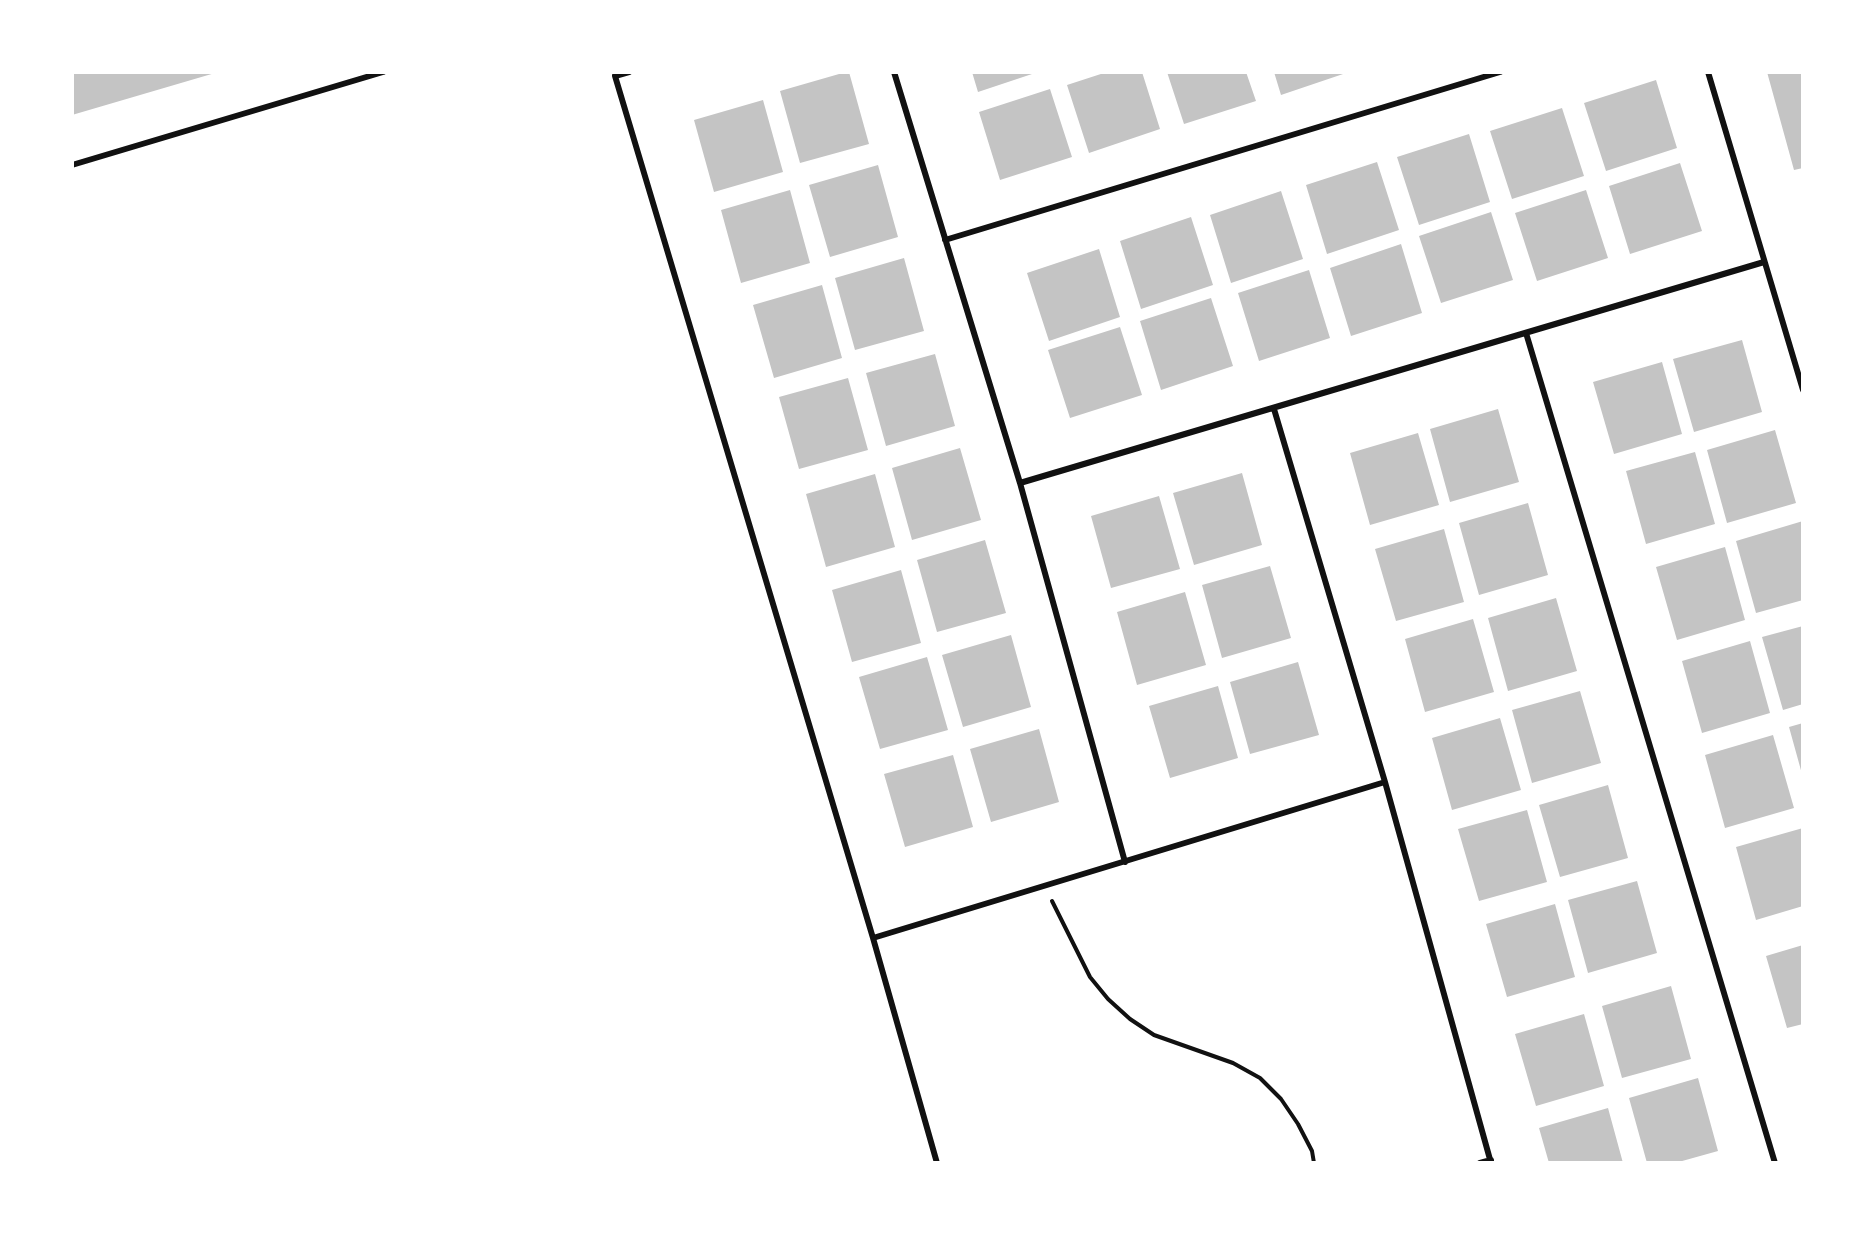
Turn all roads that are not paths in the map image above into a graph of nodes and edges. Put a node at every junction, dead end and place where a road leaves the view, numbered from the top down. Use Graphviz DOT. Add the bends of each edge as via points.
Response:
graph roads {
  1 [pos="383,72"];
  2 [pos="629,72"];
  3 [pos="894,72"];
  4 [pos="1500,72"];
  5 [pos="1708,72"];
  6 [pos="72,165"];
  7 [pos="945,240"];
  8 [pos="1764,262"];
  9 [pos="1526,333"];
  10 [pos="1803,390"];
  11 [pos="1274,409"];
  12 [pos="1020,483"];
  13 [pos="1385,782"];
  14 [pos="1125,862"];
  15 [pos="873,938"];
  16 [pos="1491,1162"];
  17 [pos="937,1163"];
  18 [pos="1480,1163"];
  19 [pos="1774,1163"];
  1 -- 6 [label="street"];
  2 -- 15 [label="street" via="615,76"];
  3 -- 7 [label="street"];
  4 -- 7 [label="street"];
  5 -- 8 [label="street"];
  7 -- 12 [label="street"];
  8 -- 9 [label="street"];
  8 -- 10 [label="street"];
  9 -- 11 [label="street"];
  9 -- 19 [label="street"];
  11 -- 12 [label="street"];
  11 -- 13 [label="street"];
  12 -- 14 [label="street"];
  13 -- 14 [label="street"];
  13 -- 16 [label="street"];
  14 -- 15 [label="street"];
  15 -- 17 [label="street"];
  16 -- 18 [label="street"];
}
